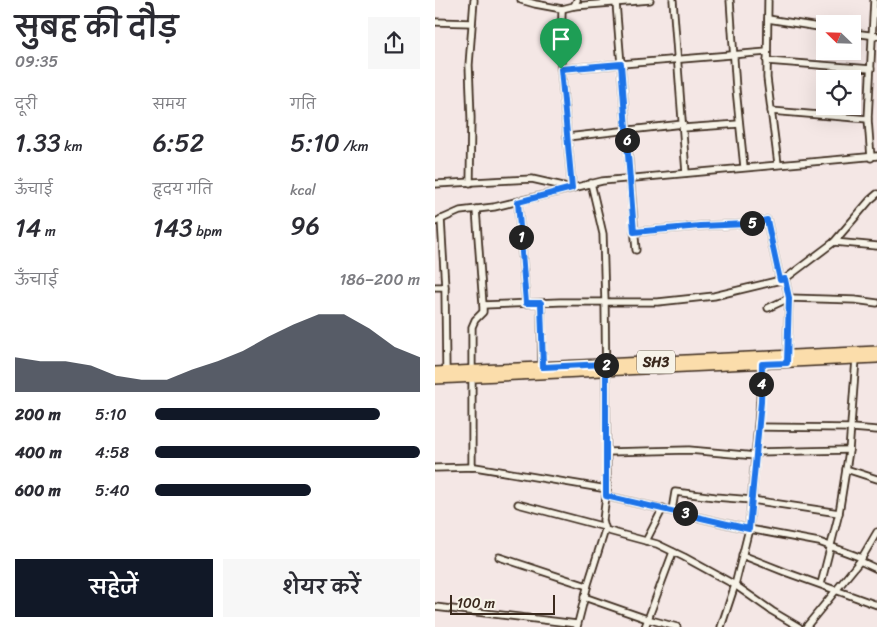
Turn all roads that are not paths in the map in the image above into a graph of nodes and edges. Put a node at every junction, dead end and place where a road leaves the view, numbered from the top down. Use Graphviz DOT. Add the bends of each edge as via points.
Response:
graph roads {
  1 [pos="474,0"];
  2 [pos="521,0"];
  3 [pos="577,0"];
  4 [pos="650,0"];
  5 [pos="673,0"];
  6 [pos="730,0"];
  7 [pos="769,0"];
  8 [pos="874,0"];
  9 [pos="616,3"];
  10 [pos="574,6"];
  11 [pos="562,9"];
  12 [pos="768,19"];
  13 [pos="435,22"];
  14 [pos="472,24"];
  15 [pos="816,27"];
  16 [pos="861,34"];
  17 [pos="875,36"];
  18 [pos="767,52"];
  19 [pos="733,56"];
  20 [pos="678,59"];
  21 [pos="767,60"];
  22 [pos="621,64"];
  23 [pos="561,69"];
  24 [pos="871,69"];
  25 [pos="771,111"];
  26 [pos="868,119"];
  27 [pos="739,124"];
  28 [pos="683,126"];
  29 [pos="626,130"];
  30 [pos="567,137"];
  31 [pos="874,157"];
  32 [pos="778,164"];
  33 [pos="743,168"];
  34 [pos="687,173"];
  35 [pos="630,178"];
  36 [pos="470,182"];
  37 [pos="591,183"];
  38 [pos="435,184"];
  39 [pos="572,188"];
  40 [pos="877,194"];
  41 [pos="518,202"];
  42 [pos="476,209"];
  43 [pos="439,219"];
  44 [pos="634,232"];
  45 [pos="834,242"];
  46 [pos="877,246"];
  47 [pos="636,250"];
  48 [pos="783,280"];
  49 [pos="435,287"];
  50 [pos="445,287"];
  51 [pos="789,298"];
  52 [pos="605,302"];
  53 [pos="526,303"];
  54 [pos="541,303"];
  55 [pos="877,303"];
  56 [pos="483,305"];
  57 [pos="768,308"];
  58 [pos="877,351"];
  59 [pos="877,358"];
  60 [pos="787,359"];
  61 [pos="856,359"];
  62 [pos="762,364"];
  63 [pos="543,367"];
  64 [pos="606,368"];
  65 [pos="435,372"];
  66 [pos="446,372"];
  67 [pos="472,374"];
  68 [pos="435,379"];
  69 [pos="758,428"];
  70 [pos="852,428"];
  71 [pos="877,430"];
  72 [pos="849,450"];
  73 [pos="607,452"];
  74 [pos="756,454"];
  75 [pos="472,467"];
  76 [pos="435,468"];
  77 [pos="846,469"];
  78 [pos="877,479"];
  79 [pos="607,492"];
  80 [pos="752,500"];
  81 [pos="518,504"];
  82 [pos="663,508"];
  83 [pos="672,510"];
  84 [pos="839,513"];
  85 [pos="605,528"];
  86 [pos="749,529"];
  87 [pos="877,532"];
  88 [pos="646,541"];
  89 [pos="831,547"];
  90 [pos="673,552"];
  91 [pos="742,555"];
  92 [pos="499,557"];
  93 [pos="861,560"];
  94 [pos="877,569"];
  95 [pos="821,584"];
  96 [pos="735,585"];
  97 [pos="587,586"];
  98 [pos="836,590"];
  99 [pos="584,597"];
  100 [pos="877,605"];
  101 [pos="435,607"];
  102 [pos="647,619"];
  103 [pos="577,626"];
  104 [pos="645,627"];
  105 [pos="677,627"];
  106 [pos="721,627"];
  107 [pos="799,627"];
  108 [pos="806,627"];
  1 -- 14 [label="street"];
  2 -- 11 [label="street"];
  3 -- 10 [label="street"];
  4 -- 9 [label="street"];
  5 -- 20 [label="street"];
  6 -- 19 [label="street"];
  7 -- 12 [label="street"];
  8 -- 17 [label="street"];
  9 -- 10 [label="street"];
  9 -- 22 [label="street"];
  10 -- 11 [label="street"];
  11 -- 23 [label="street"];
  12 -- 15 [label="street"];
  12 -- 18 [label="street"];
  13 -- 14 [label="street"];
  14 -- 36 [label="street"];
  16 -- 17 [label="street"];
  17 -- 24 [label="street"];
  18 -- 19 [label="street"];
  18 -- 21 [label="street"];
  19 -- 20 [label="street"];
  19 -- 27 [label="street"];
  20 -- 22 [label="street"];
  20 -- 28 [label="street"];
  21 -- 24 [label="street"];
  21 -- 25 [label="street"];
  22 -- 23 [label="street"];
  22 -- 29 [label="street"];
  23 -- 30 [label="street"];
  24 -- 26 [label="street"];
  25 -- 26 [label="street"];
  25 -- 32 [label="street"];
  26 -- 31 [label="street"];
  27 -- 28 [label="street"];
  27 -- 33 [label="street"];
  28 -- 29 [label="street"];
  28 -- 34 [label="street"];
  29 -- 30 [label="street"];
  29 -- 35 [label="street"];
  30 -- 39 [label="street"];
  31 -- 32 [label="street"];
  32 -- 33 [label="street"];
  33 -- 34 [label="street"];
  34 -- 35 [label="street"];
  35 -- 37 [label="street"];
  35 -- 44 [label="street"];
  36 -- 38 [label="street"];
  36 -- 39 [label="street" via="532,179"];
  37 -- 39 [label="street"];
  37 -- 52 [label="street" via="603,234"];
  39 -- 41 [label="street"];
  40 -- 45 [label="street"];
  41 -- 42 [label="street"];
  41 -- 53 [label="street"];
  42 -- 43 [label="street"];
  42 -- 56 [label="street"];
  43 -- 50 [label="street"];
  44 -- 47 [label="street"];
  44 -- 48 [label="street" via="767,220"];
  45 -- 46 [label="street"];
  45 -- 48 [label="street"];
  48 -- 51 [label="street"];
  48 -- 52 [label="street" via="714,296 658,302"];
  49 -- 50 [label="street"];
  50 -- 66 [label="street"];
  51 -- 55 [label="street"];
  51 -- 57 [label="street"];
  51 -- 60 [label="street"];
  52 -- 54 [label="street"];
  52 -- 64 [label="street"];
  53 -- 54 [label="street"];
  53 -- 56 [label="street"];
  54 -- 63 [label="street"];
  56 -- 67 [label="street" via="483,312 472,327"];
  58 -- 60 [label="main road, SH3"];
  59 -- 61 [label="main road, SH3"];
  60 -- 61 [label="main road, SH3"];
  60 -- 62 [label="main road, SH3"];
  60 -- 64 [label="main road, SH3"];
  61 -- 70 [label="street"];
  62 -- 64 [label="main road, SH3"];
  62 -- 69 [label="street"];
  63 -- 64 [label="main road, SH3"];
  63 -- 67 [label="main road, SH3"];
  64 -- 67 [label="main road, SH3"];
  64 -- 73 [label="street"];
  65 -- 66 [label="main road, SH3"];
  66 -- 67 [label="main road, SH3"];
  67 -- 68 [label="main road, SH3"];
  67 -- 75 [label="street"];
  69 -- 70 [label="street"];
  69 -- 74 [label="street"];
  70 -- 71 [label="street"];
  70 -- 72 [label="street"];
  72 -- 74 [label="street"];
  72 -- 77 [label="street"];
  73 -- 74 [label="street" via="689,450"];
  73 -- 79 [label="street"];
  74 -- 80 [label="street"];
  75 -- 76 [label="street"];
  75 -- 79 [label="street"];
  77 -- 78 [label="street"];
  77 -- 84 [label="street"];
  79 -- 82 [label="street"];
  79 -- 85 [label="street"];
  80 -- 83 [label="street" via="675,492"];
  80 -- 84 [label="street"];
  80 -- 86 [label="street"];
  81 -- 85 [label="street"];
  82 -- 83 [label="street"];
  82 -- 88 [label="street"];
  83 -- 86 [label="street"];
  84 -- 89 [label="street"];
  85 -- 88 [label="street"];
  85 -- 97 [label="street"];
  86 -- 89 [label="street"];
  86 -- 91 [label="street"];
  87 -- 93 [label="street"];
  88 -- 90 [label="street"];
  89 -- 93 [label="street"];
  89 -- 95 [label="street"];
  90 -- 96 [label="street"];
  90 -- 102 [label="street"];
  91 -- 95 [label="street"];
  91 -- 96 [label="street"];
  92 -- 97 [label="street"];
  93 -- 94 [label="street"];
  93 -- 98 [label="street"];
  95 -- 98 [label="street"];
  96 -- 106 [label="street"];
  96 -- 107 [label="street"];
  97 -- 99 [label="street"];
  98 -- 100 [label="street"];
  98 -- 108 [label="street"];
  99 -- 102 [label="street"];
  99 -- 103 [label="street"];
  101 -- 103 [label="street"];
  102 -- 104 [label="street"];
  102 -- 105 [label="street"];
}
